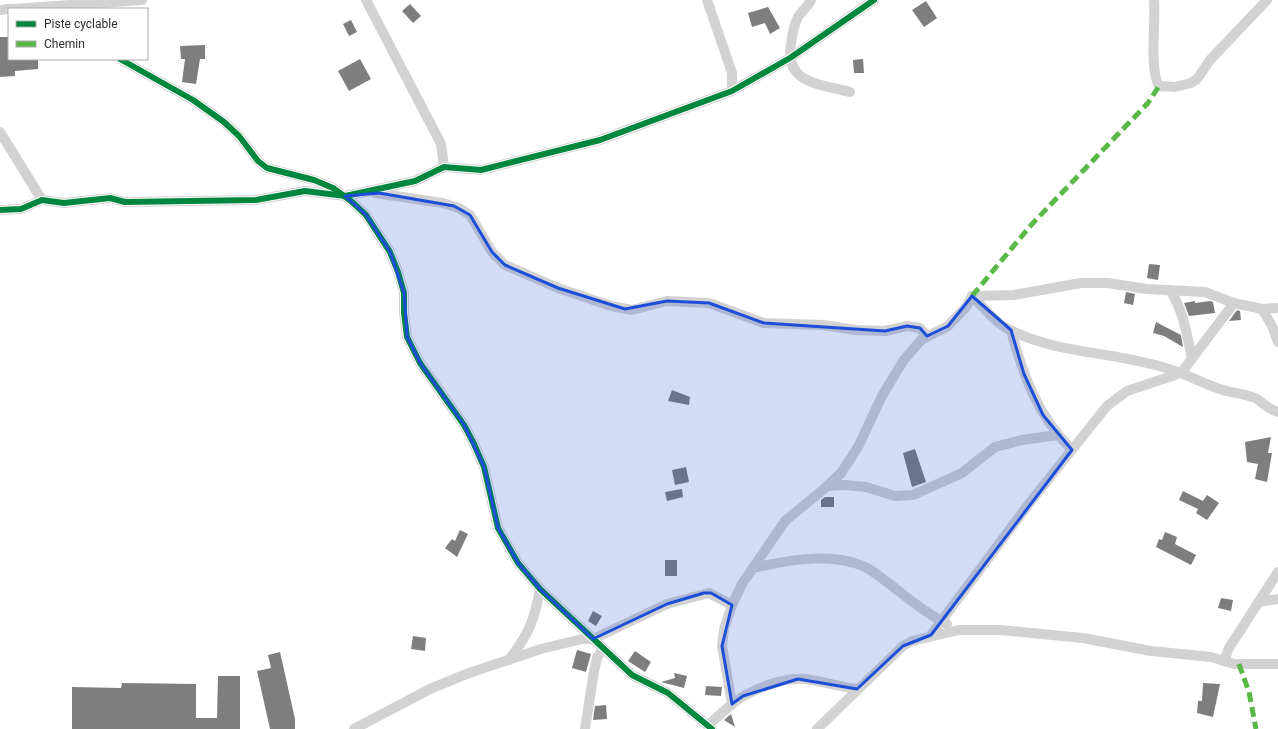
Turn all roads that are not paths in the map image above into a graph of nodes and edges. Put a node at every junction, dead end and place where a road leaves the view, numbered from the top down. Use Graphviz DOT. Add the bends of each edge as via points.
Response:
graph roads {
  1 [pos="142,0"];
  2 [pos="366,0"];
  3 [pos="707,0"];
  4 [pos="811,0"];
  5 [pos="874,0"];
  6 [pos="1154,0"];
  7 [pos="1267,0"];
  8 [pos="23,8"];
  9 [pos="790,58"];
  10 [pos="122,60"];
  11 [pos="732,92"];
  12 [pos="850,92"];
  13 [pos="0,132"];
  14 [pos="444,167"];
  15 [pos="365,193"];
  16 [pos="345,196"];
  17 [pos="42,200"];
  18 [pos="0,210"];
  19 [pos="1170,290"];
  20 [pos="972,296"];
  21 [pos="1234,303"];
  22 [pos="1262,308"];
  23 [pos="1278,308"];
  24 [pos="1011,330"];
  25 [pos="927,336"];
  26 [pos="1278,342"];
  27 [pos="1192,359"];
  28 [pos="1181,373"];
  29 [pos="1278,412"];
  30 [pos="1058,435"];
  31 [pos="1072,450"];
  32 [pos="827,486"];
  33 [pos="753,568"];
  34 [pos="1278,572"];
  35 [pos="540,589"];
  36 [pos="1278,600"];
  37 [pos="1258,602"];
  38 [pos="732,605"];
  39 [pos="942,621"];
  40 [pos="959,630"];
  41 [pos="931,635"];
  42 [pos="593,639"];
  43 [pos="603,648"];
  44 [pos="508,660"];
  45 [pos="1224,661"];
  46 [pos="1278,664"];
  47 [pos="857,689"];
  48 [pos="732,704"];
  49 [pos="710,727"];
  50 [pos="354,729"];
  51 [pos="585,729"];
  52 [pos="817,729"];
  1 -- 8 [label="street"];
  2 -- 14 [label="street" via="441,144"];
  3 -- 11 [label="street" via="732,73"];
  4 -- 9 [label="street" via="794,26"];
  5 -- 9 [label="street"];
  6 -- 7 [label="street" via="1156,82 1166,88 1191,84 1197,79 1210,60"];
  9 -- 11 [label="street"];
  9 -- 12 [label="street" via="791,66 807,81"];
  10 -- 16 [label="street" via="193,100 224,122 239,136 258,161 268,168 314,180"];
  11 -- 14 [label="street" via="600,140 481,170"];
  13 -- 17 [label="street"];
  14 -- 15 [label="street" via="415,180"];
  15 -- 16 [label="street"];
  15 -- 25 [label="street" via="391,194 459,208 470,215 492,252 505,265 558,288 611,306 632,310 667,301 708,304 764,323 823,325 885,332 907,326 920,328"];
  16 -- 17 [label="street" via="305,191 256,200 125,202 110,198 64,203"];
  16 -- 35 [label="street" via="366,214 390,252 404,293 407,337 420,363 464,425 484,467 498,528 518,563"];
  17 -- 18 [label="street" via="21,209"];
  19 -- 20 [label="street" via="1108,283 1081,283 1014,295"];
  19 -- 21 [label="street" via="1205,292"];
  19 -- 27 [label="street" via="1185,321"];
  20 -- 24 [label="street" via="998,322"];
  20 -- 25 [label="street" via="966,307 948,326"];
  21 -- 22 [label="street"];
  21 -- 27 [label="street"];
  22 -- 23 [label="street"];
  22 -- 26 [label="street"];
  24 -- 28 [label="street" via="1070,350 1153,363"];
  24 -- 30 [label="street" via="1035,400"];
  25 -- 32 [label="street" via="901,363 882,396 860,445 841,473"];
  27 -- 28 [label="street"];
  28 -- 29 [label="street" via="1220,389 1257,399"];
  28 -- 31 [label="street" via="1127,391 1106,406"];
  30 -- 31 [label="street"];
  30 -- 32 [label="street" via="995,447 962,473 913,494 895,496 866,488"];
  31 -- 39 [label="street" via="994,549"];
  32 -- 33 [label="street" via="785,521"];
  33 -- 38 [label="street"];
  33 -- 39 [label="street" via="804,559 857,564 872,571"];
  34 -- 37 [label="street"];
  35 -- 42 [label="street"];
  35 -- 44 [label="street" via="526,637"];
  36 -- 37 [label="street"];
  37 -- 45 [label="street" via="1229,648"];
  38 -- 42 [label="street" via="711,593 704,593 667,604"];
  38 -- 48 [label="street" via="724,629 722,646"];
  39 -- 40 [label="street"];
  39 -- 41 [label="street"];
  40 -- 41 [label="street"];
  40 -- 45 [label="street" via="1001,630 1083,638 1151,652 1211,657"];
  41 -- 47 [label="street" via="903,646"];
  42 -- 43 [label="street"];
  42 -- 44 [label="street" via="582,639 541,649"];
  43 -- 49 [label="street" via="632,675 668,693"];
  43 -- 51 [label="street" via="594,671"];
  44 -- 50 [label="street" via="430,689"];
  45 -- 46 [label="street" via="1241,665"];
  47 -- 48 [label="street" via="798,679 743,696"];
  47 -- 52 [label="street"];
  48 -- 49 [label="street"];
}
